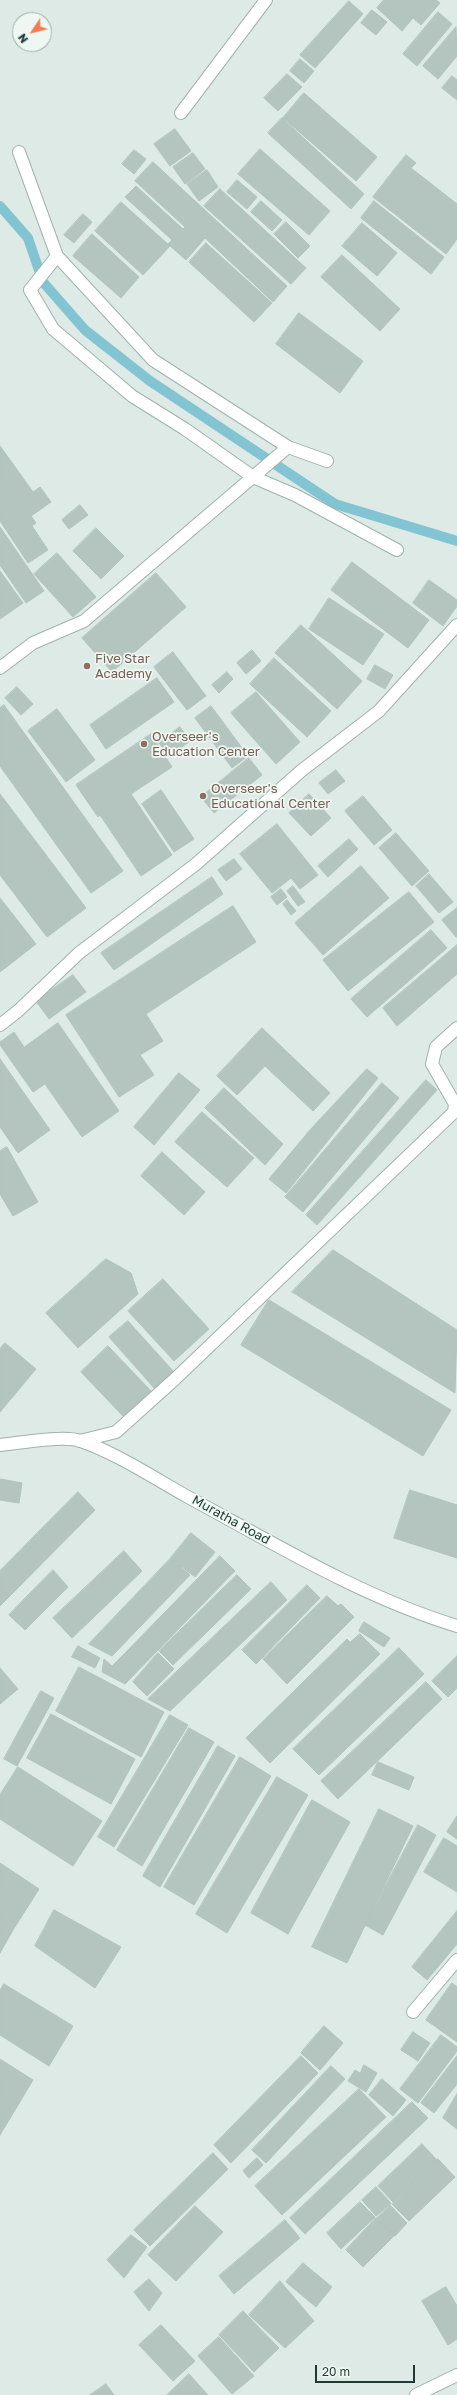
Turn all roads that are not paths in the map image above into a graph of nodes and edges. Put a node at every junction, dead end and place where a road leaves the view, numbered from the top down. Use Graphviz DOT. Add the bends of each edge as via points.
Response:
graph roads {
  1 [pos="266,0"];
  2 [pos="181,113"];
  3 [pos="18,152"];
  4 [pos="57,256"];
  5 [pos="288,447"];
  6 [pos="327,460"];
  7 [pos="257,474"];
  8 [pos="397,550"];
  9 [pos="457,625"];
  10 [pos="0,668"];
  11 [pos="0,1025"];
  12 [pos="457,1028"];
  13 [pos="80,1440"];
  14 [pos="0,1445"];
  15 [pos="457,1626"];
  16 [pos="457,1960"];
  17 [pos="413,2012"];
  18 [pos="457,2375"];
  19 [pos="416,2395"];
  1 -- 2 [label="street"];
  3 -- 4 [label="street"];
  4 -- 5 [label="street" via="153,360"];
  4 -- 7 [label="street" via="30,290 53,329 132,396"];
  5 -- 6 [label="street"];
  5 -- 7 [label="street"];
  7 -- 8 [label="street"];
  7 -- 10 [label="street" via="84,621 33,643"];
  9 -- 11 [label="street" via="379,711 301,771 196,864 79,953"];
  12 -- 13 [label="street" via="436,1047 432,1064 455,1104 454,1112 175,1379 116,1432"];
  13 -- 14 [label="street, Muratha Road" via="35,1440"];
  13 -- 15 [label="street, Muratha Road" via="126,1462 320,1569 416,1614"];
  16 -- 17 [label="street"];
  18 -- 19 [label="street"];
}
